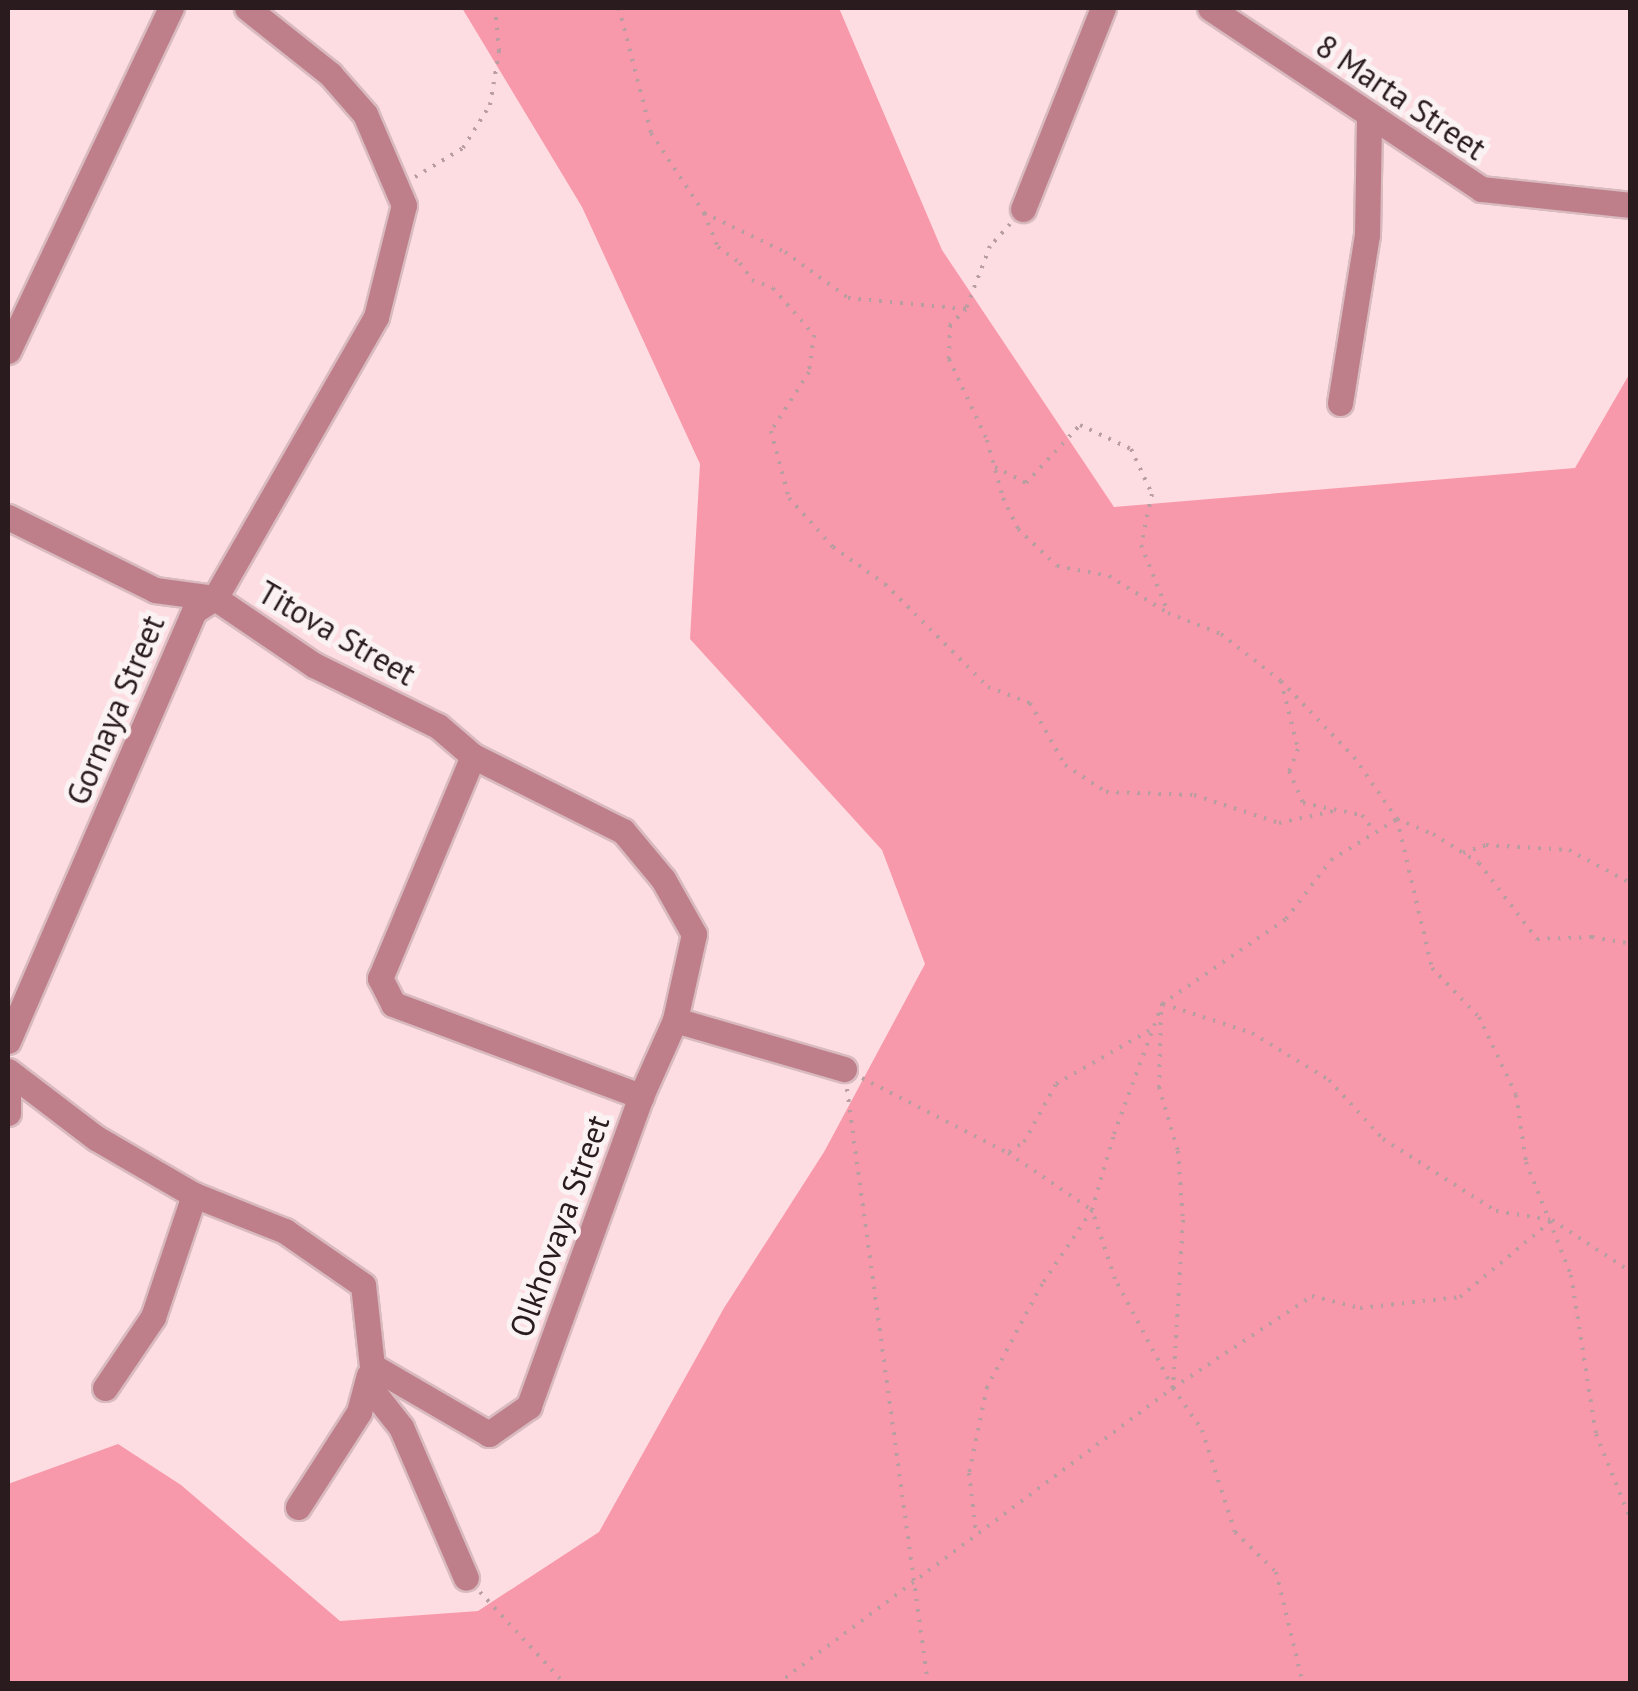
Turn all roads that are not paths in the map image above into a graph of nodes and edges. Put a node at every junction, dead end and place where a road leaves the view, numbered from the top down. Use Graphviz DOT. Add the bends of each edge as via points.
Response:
graph roads {
  1 [pos="172,8"];
  2 [pos="247,8"];
  3 [pos="1103,8"];
  4 [pos="1210,8"];
  5 [pos="1369,116"];
  6 [pos="1630,206"];
  7 [pos="1022,209"];
  8 [pos="8,351"];
  9 [pos="1340,403"];
  10 [pos="8,516"];
  11 [pos="215,598"];
  12 [pos="474,756"];
  13 [pos="623,831"];
  14 [pos="675,1020"];
  15 [pos="8,1041"];
  16 [pos="844,1070"];
  17 [pos="8,1071"];
  18 [pos="8,1088"];
  19 [pos="640,1096"];
  20 [pos="8,1113"];
  21 [pos="194,1195"];
  22 [pos="369,1375"];
  23 [pos="105,1388"];
  24 [pos="298,1507"];
  25 [pos="466,1578"];
  1 -- 8 [label="street"];
  2 -- 11 [label="street, Gornaya Street" via="330,74 365,114 400,196 376,317"];
  3 -- 7 [label="street"];
  4 -- 5 [label="street, 8 Marta Street"];
  5 -- 6 [label="street, 8 Marta Street" via="1481,189"];
  5 -- 9 [label="street" via="1367,236"];
  10 -- 11 [label="street, Titova Street" via="154,590"];
  11 -- 12 [label="street, Titova Street" via="314,665 438,726"];
  11 -- 15 [label="street, Gornaya Street" via="194,611"];
  12 -- 13 [label="street, Titova Street"];
  12 -- 19 [label="street" via="380,978 393,1004"];
  13 -- 14 [label="street, Olkhovaya Street" via="663,879 694,934"];
  14 -- 16 [label="street"];
  14 -- 19 [label="street, Olkhovaya Street"];
  17 -- 21 [label="street" via="96,1138"];
  18 -- 20 [label="street"];
  19 -- 22 [label="street, Olkhovaya Street" via="529,1406 489,1434"];
  21 -- 22 [label="street" via="285,1231 363,1284"];
  21 -- 23 [label="street" via="153,1317"];
  22 -- 24 [label="street" via="358,1412"];
  22 -- 25 [label="street" via="401,1427"];
}
